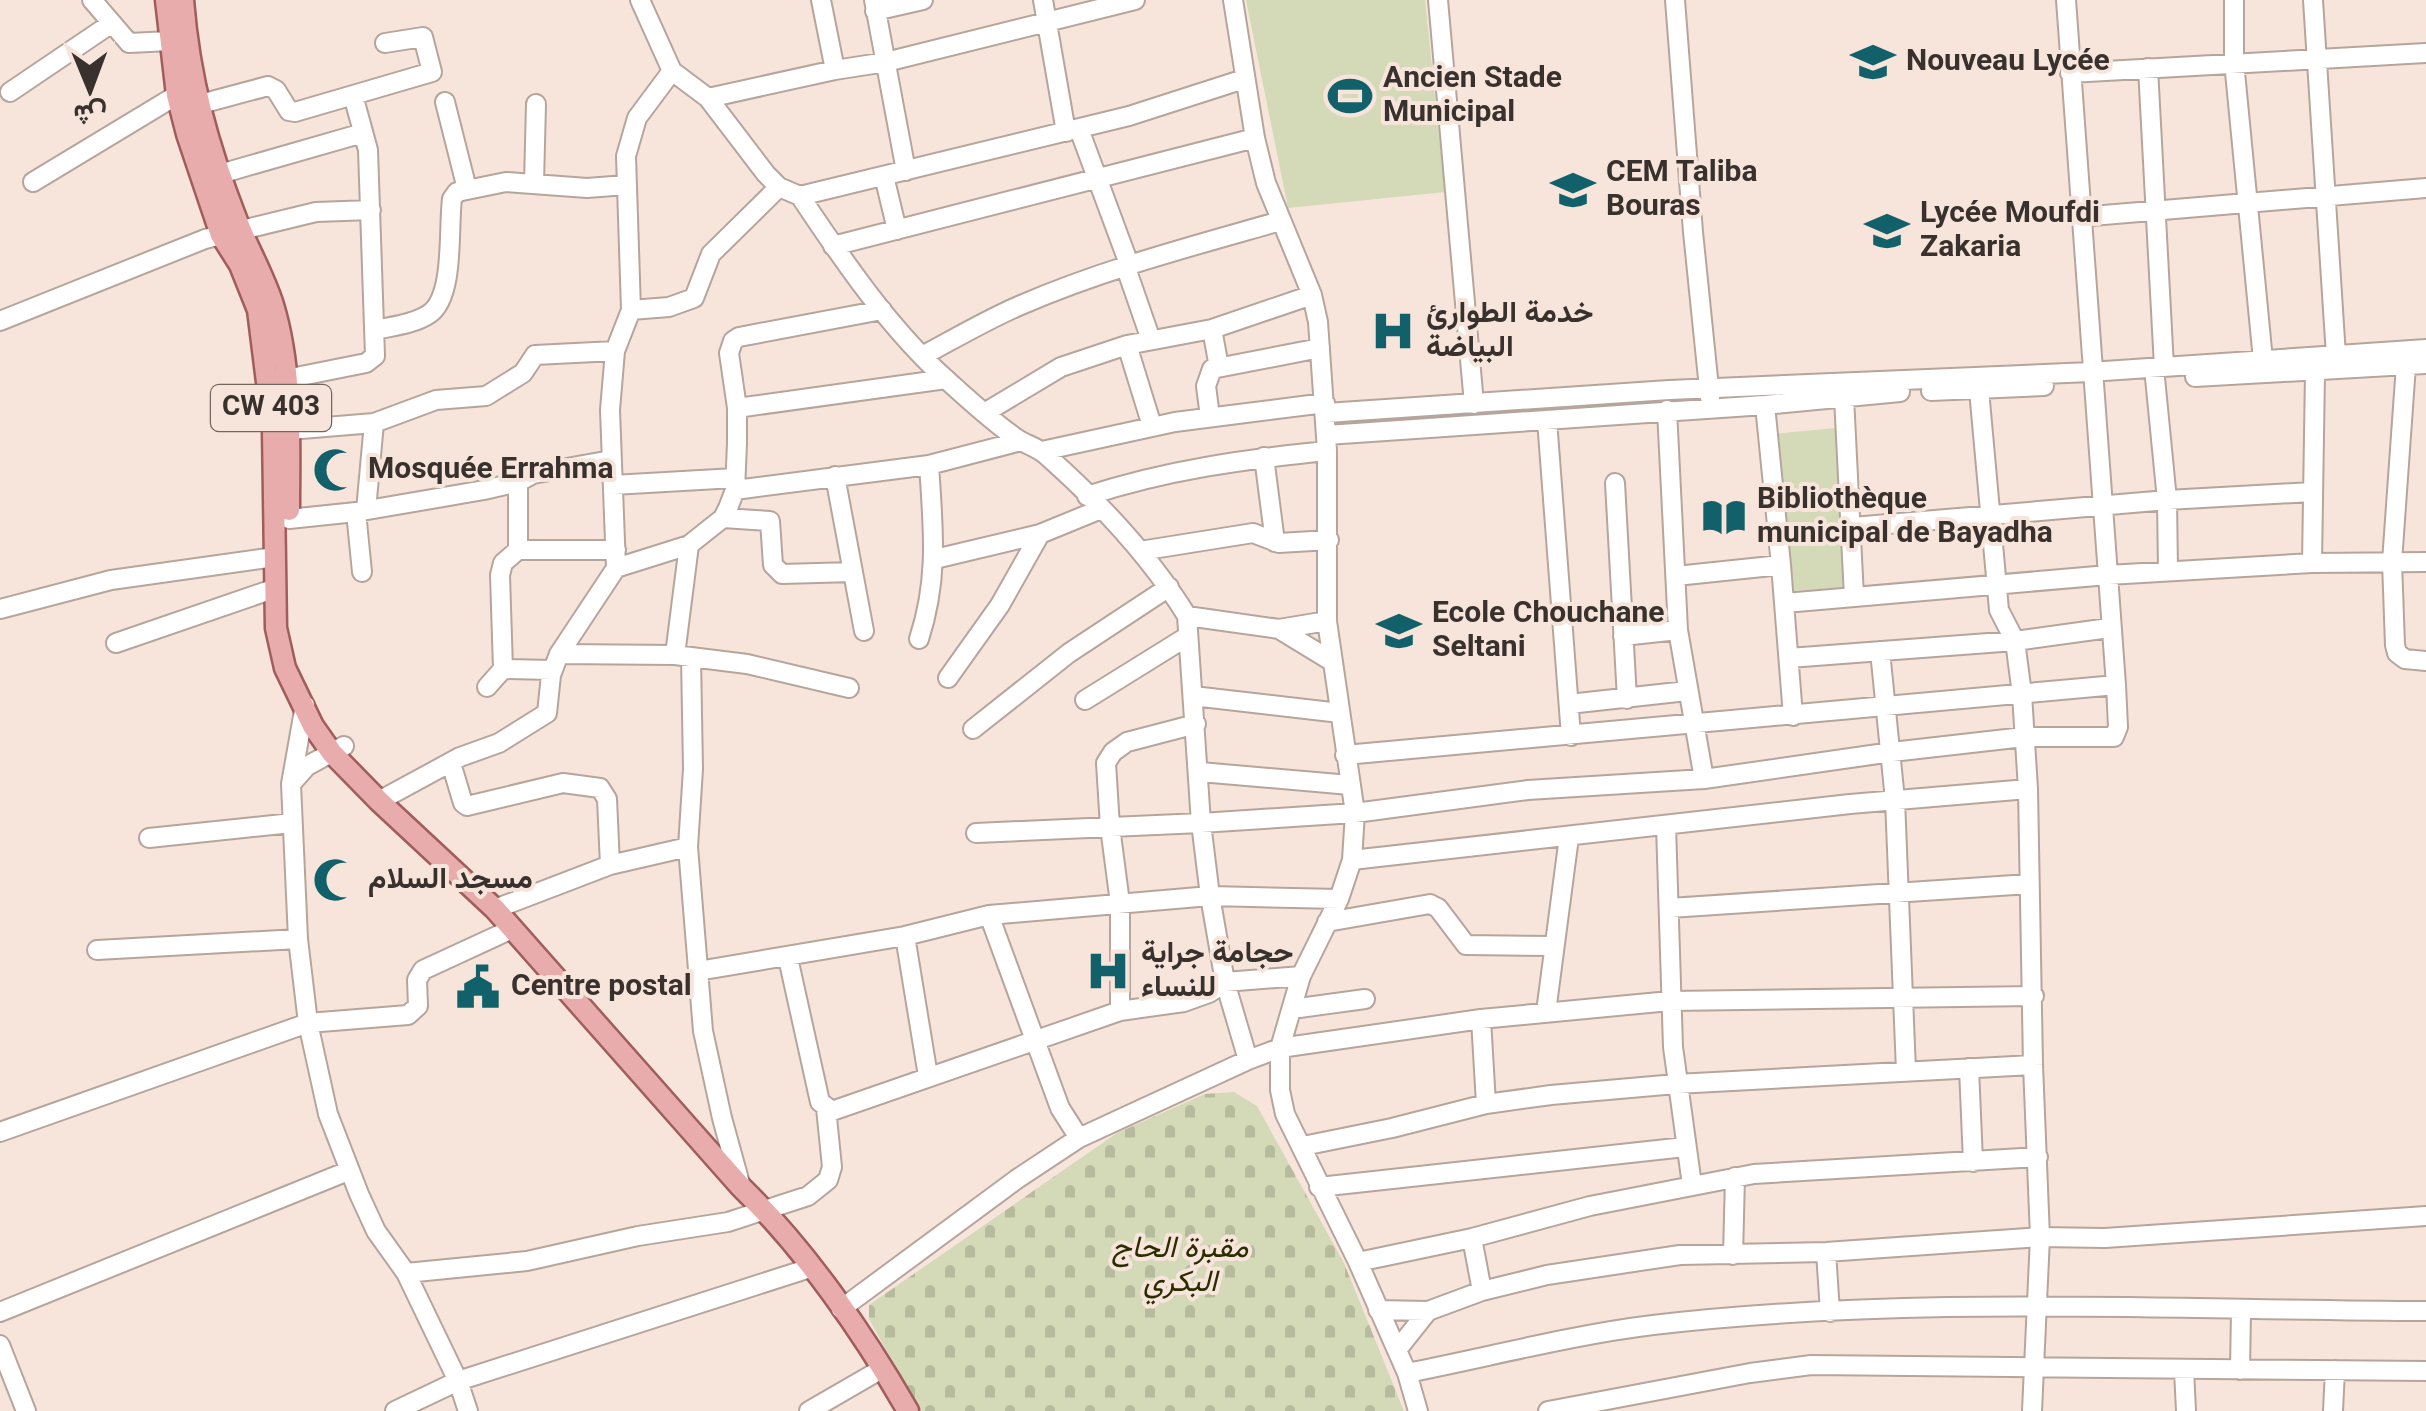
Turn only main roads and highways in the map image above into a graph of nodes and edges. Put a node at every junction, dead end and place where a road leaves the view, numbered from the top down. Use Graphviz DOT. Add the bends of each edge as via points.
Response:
graph roads {
  1 [pos="166,0"];
  2 [pos="183,0"];
  3 [pos="231,232"];
  4 [pos="306,701"];
  5 [pos="842,1309"];
  6 [pos="894,1411"];
  7 [pos="908,1411"];
  1 -- 3 [label="main road, CW 403" via="177,94"];
  2 -- 3 [label="main road, CW 403" via="197,104"];
  3 -- 4 [label="main road, CW 403" via="258,310 273,430 280,651"];
  3 -- 4 [label="main road, CW 403" via="272,305 286,379 289,644"];
  4 -- 5 [label="main road, CW 403" via="379,802 495,908 766,1212"];
  5 -- 6 [label="main road, CW 403"];
  5 -- 7 [label="main road, CW 403"];
}
